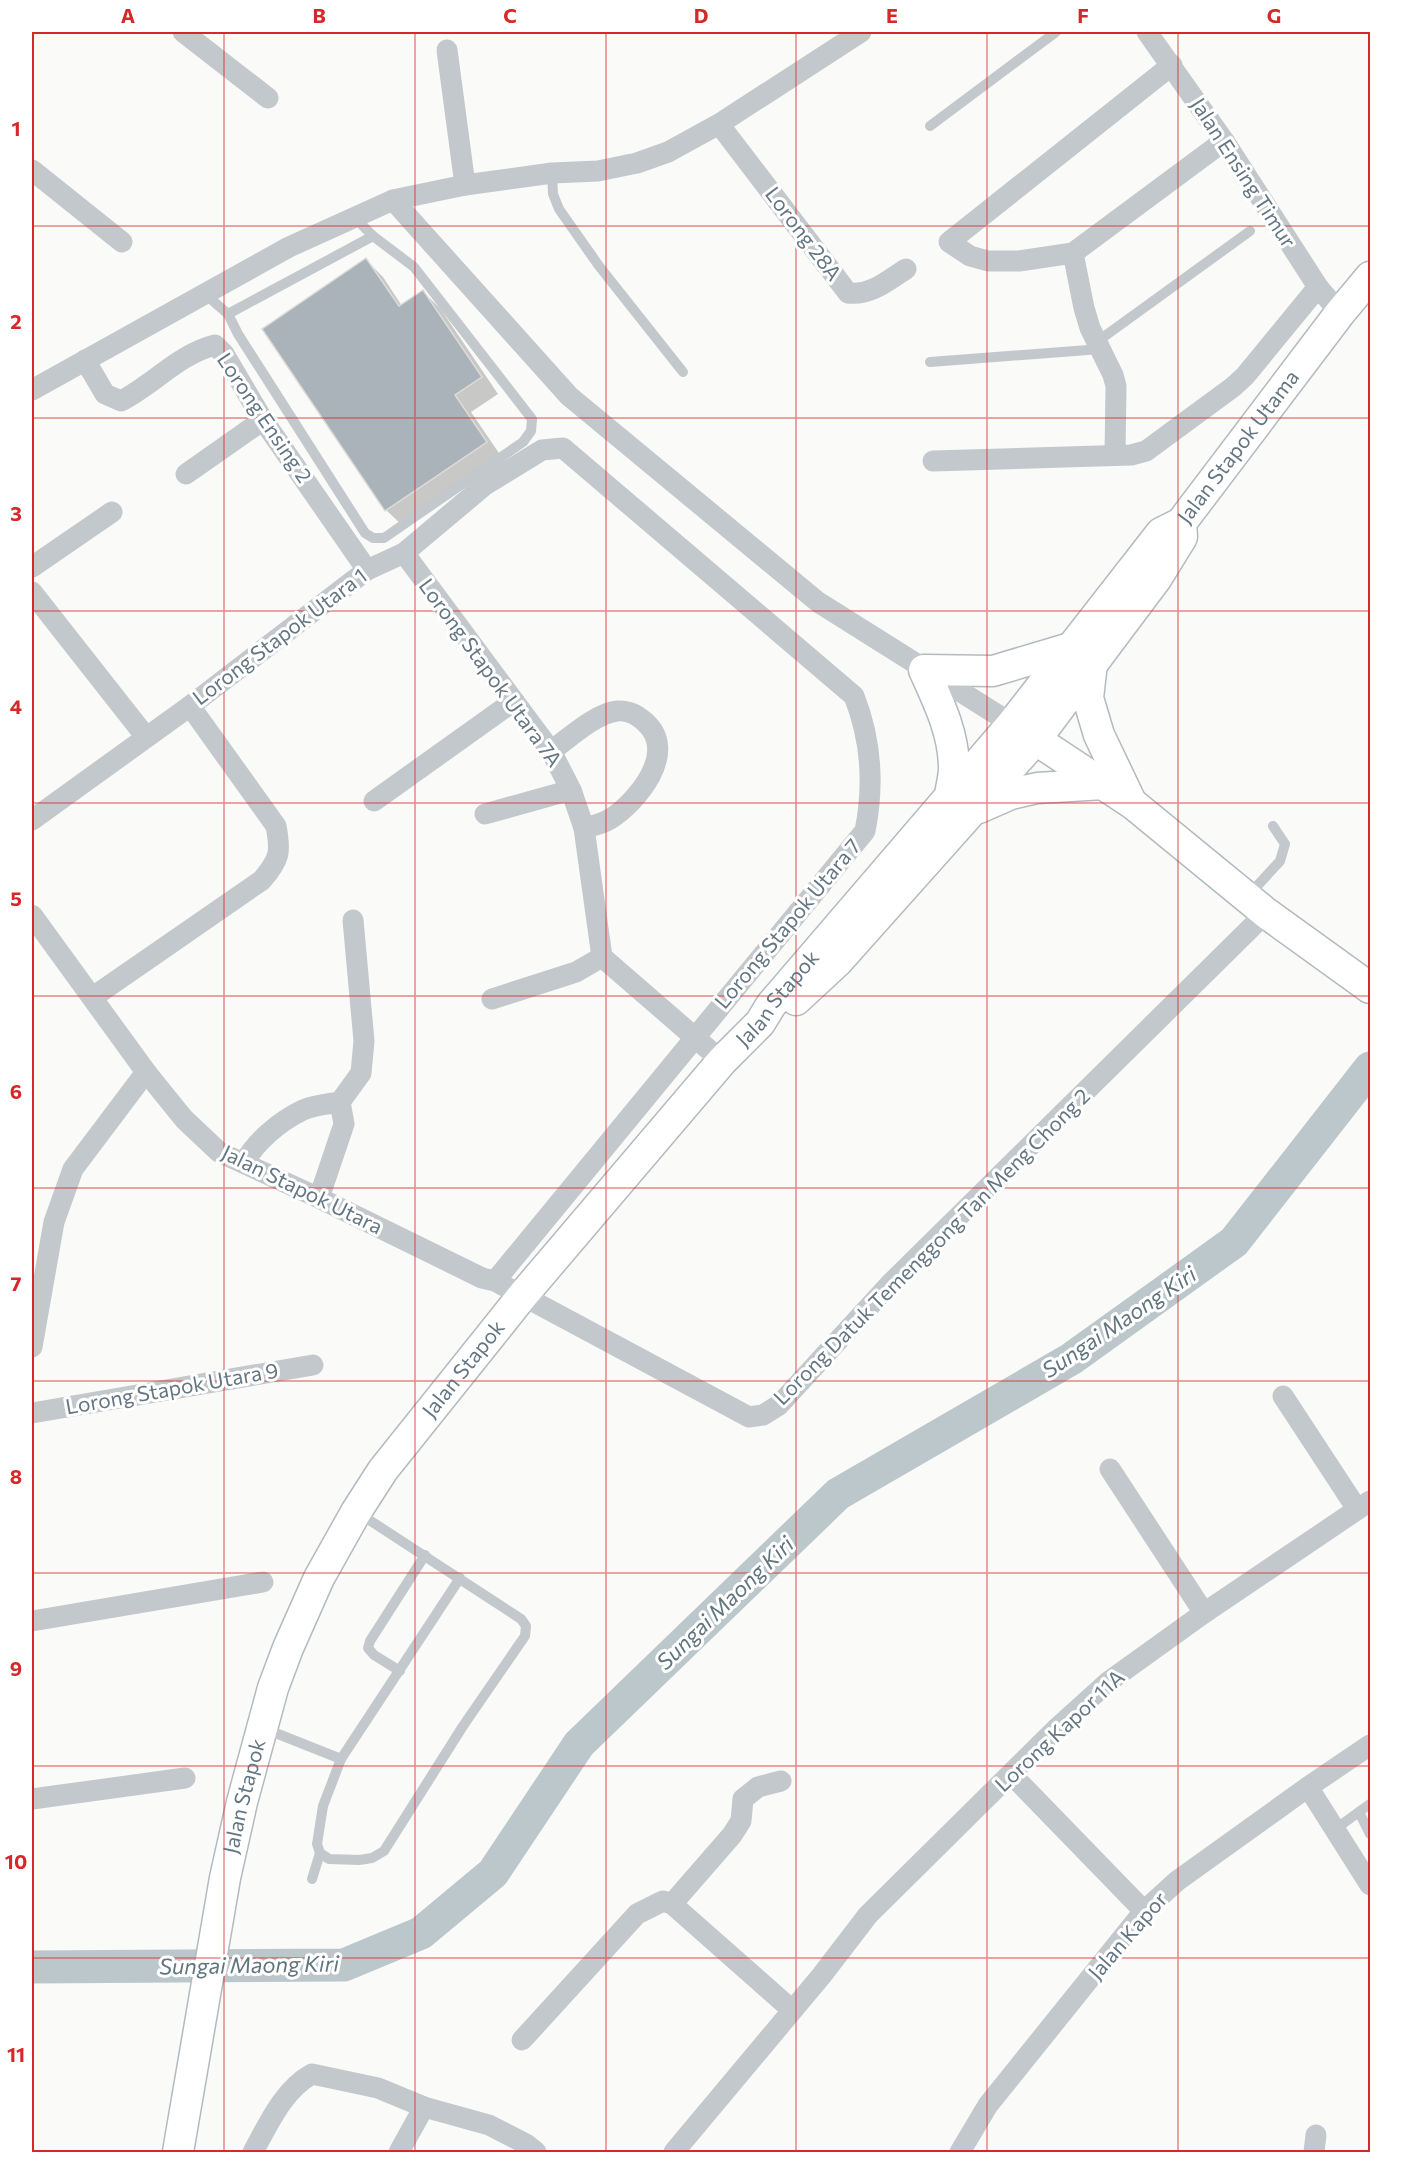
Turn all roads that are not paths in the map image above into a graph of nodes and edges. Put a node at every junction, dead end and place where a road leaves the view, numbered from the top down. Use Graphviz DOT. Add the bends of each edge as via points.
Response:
graph roads {
  1 [pos="183,32"];
  2 [pos="861,32"];
  3 [pos="1056,32"];
  4 [pos="1148,32"];
  5 [pos="447,50"];
  6 [pos="1172,65"];
  7 [pos="268,98"];
  8 [pos="719,124"];
  9 [pos="930,126"];
  10 [pos="1224,141"];
  11 [pos="32,170"];
  12 [pos="552,173"];
  13 [pos="465,185"];
  14 [pos="393,200"];
  15 [pos="353,217"];
  16 [pos="1250,231"];
  17 [pos="372,236"];
  18 [pos="123,243"];
  19 [pos="1073,253"];
  20 [pos="906,269"];
  21 [pos="1371,277"];
  22 [pos="1318,287"];
  23 [pos="205,294"];
  24 [pos="1340,313"];
  25 [pos="228,314"];
  26 [pos="1100,345"];
  27 [pos="85,360"];
  28 [pos="930,362"];
  29 [pos="683,372"];
  30 [pos="32,390"];
  31 [pos="263,420"];
  32 [pos="563,448"];
  33 [pos="1115,455"];
  34 [pos="933,461"];
  35 [pos="186,474"];
  36 [pos="112,512"];
  37 [pos="404,553"];
  38 [pos="32,567"];
  39 [pos="367,570"];
  40 [pos="32,592"];
  41 [pos="1081,656"];
  42 [pos="924,670"];
  43 [pos="514,701"];
  44 [pos="190,706"];
  45 [pos="1024,732"];
  46 [pos="146,737"];
  47 [pos="551,751"];
  48 [pos="1104,783"];
  49 [pos="571,790"];
  50 [pos="950,796"];
  51 [pos="374,801"];
  52 [pos="1133,804"];
  53 [pos="485,814"];
  54 [pos="32,820"];
  55 [pos="1273,826"];
  56 [pos="584,828"];
  57 [pos="954,829"];
  58 [pos="1257,905"];
  59 [pos="32,915"];
  60 [pos="353,920"];
  61 [pos="602,957"];
  62 [pos="1359,980"];
  63 [pos="93,997"];
  64 [pos="492,999"];
  65 [pos="760,1023"];
  66 [pos="694,1037"];
  67 [pos="722,1061"];
  68 [pos="146,1072"];
  69 [pos="340,1101"];
  70 [pos="244,1163"];
  71 [pos="319,1198"];
  72 [pos="38,1280"];
  73 [pos="495,1281"];
  74 [pos="523,1295"];
  75 [pos="32,1347"];
  76 [pos="313,1365"];
  77 [pos="1283,1396"];
  78 [pos="32,1413"];
  79 [pos="1110,1469"];
  80 [pos="1364,1505"];
  81 [pos="356,1512"];
  82 [pos="425,1555"];
  83 [pos="460,1578"];
  84 [pos="264,1582"];
  85 [pos="1204,1613"];
  86 [pos="32,1621"];
  87 [pos="400,1671"];
  88 [pos="262,1728"];
  89 [pos="1371,1745"];
  90 [pos="341,1759"];
  91 [pos="1012,1775"];
  92 [pos="185,1778"];
  93 [pos="782,1781"];
  94 [pos="1308,1787"];
  95 [pos="32,1799"];
  96 [pos="1371,1804"];
  97 [pos="1359,1812"];
  98 [pos="1334,1830"];
  99 [pos="1371,1834"];
  100 [pos="320,1853"];
  101 [pos="312,1879"];
  102 [pos="1371,1885"];
  103 [pos="672,1904"];
  104 [pos="1144,1911"];
  105 [pos="792,2010"];
  106 [pos="522,2040"];
  107 [pos="424,2107"];
  108 [pos="178,2152"];
  109 [pos="253,2152"];
  110 [pos="399,2152"];
  111 [pos="536,2152"];
  112 [pos="674,2152"];
  113 [pos="960,2152"];
  1 -- 7 [label="street"];
  2 -- 8 [label="street"];
  3 -- 9 [label="lane"];
  4 -- 6 [label="street, Jalan Ensing Timur"];
  5 -- 13 [label="street"];
  6 -- 10 [label="street, Jalan Ensing Timur"];
  6 -- 19 [label="street" via="949,242 970,256 987,261"];
  8 -- 12 [label="street" via="637,164"];
  8 -- 20 [label="street, Lorong 28A" via="849,293 869,292"];
  10 -- 19 [label="street"];
  10 -- 22 [label="street, Jalan Ensing Timur"];
  11 -- 18 [label="street"];
  12 -- 13 [label="street"];
  12 -- 29 [label="lane" via="553,194 559,209"];
  13 -- 14 [label="street"];
  14 -- 15 [label="street"];
  14 -- 42 [label="street" via="569,396 818,602"];
  15 -- 17 [label="lane"];
  15 -- 23 [label="street"];
  16 -- 26 [label="lane"];
  17 -- 25 [label="lane"];
  17 -- 25 [label="lane" via="414,267 532,419 531,431 523,442 384,538 365,533"];
  19 -- 26 [label="street" via="1084,308"];
  21 -- 24 [label="main road, Jalan Stapok Utama"];
  22 -- 24 [label="street, Jalan Ensing Timur"];
  22 -- 33 [label="street" via="1233,387 1146,451"];
  23 -- 25 [label="lane"];
  23 -- 27 [label="street"];
  24 -- 41 [label="main road, Jalan Stapok Utama" via="1181,523 1161,533"];
  26 -- 28 [label="lane"];
  26 -- 33 [label="street" via="1116,386"];
  27 -- 30 [label="street"];
  27 -- 31 [label="street, Lorong Ensing 2" via="105,394 121,401 199,349 215,345"];
  31 -- 35 [label="street"];
  31 -- 39 [label="street, Lorong Ensing 2"];
  32 -- 37 [label="street, Lorong Stapok Utara 1" via="542,450 485,485"];
  32 -- 66 [label="street, Lorong Stapok Utara 7" via="854,696 862,719 871,778 865,831"];
  33 -- 34 [label="street"];
  36 -- 38 [label="street"];
  37 -- 39 [label="street, Lorong Stapok Utara 1"];
  37 -- 43 [label="street, Lorong Stapok Utara 7A"];
  39 -- 44 [label="street, Lorong Stapok Utara 1"];
  40 -- 46 [label="street"];
  41 -- 42 [label="main road" via="993,671"];
  41 -- 45 [label="main road, Jalan Stapok Utama"];
  41 -- 52 [label="main road" via="1099,735"];
  42 -- 45 [label="street"];
  42 -- 50 [label="main road" via="949,731 954,767"];
  43 -- 47 [label="street, Lorong Stapok Utara 7A"];
  43 -- 51 [label="street"];
  44 -- 46 [label="street, Lorong Stapok Utara 1"];
  44 -- 63 [label="street" via="276,826 280,849 262,880"];
  45 -- 48 [label="main road"];
  45 -- 50 [label="main road, Jalan Stapok"];
  45 -- 57 [label="main road"];
  46 -- 54 [label="street, Lorong Stapok Utara 1"];
  47 -- 49 [label="street, Lorong Stapok Utara 7A"];
  47 -- 56 [label="street" via="598,718 616,711 634,712 652,728 658,748 652,776 618,813"];
  48 -- 52 [label="main road"];
  48 -- 57 [label="main road" via="1011,794 971,812"];
  49 -- 53 [label="street"];
  49 -- 56 [label="street, Lorong Stapok Utara 7A"];
  50 -- 65 [label="main road, Jalan Stapok" via="771,1005"];
  52 -- 58 [label="main road"];
  55 -- 58 [label="lane" via="1285,844"];
  56 -- 61 [label="street, Lorong Stapok Utara 7A"];
  57 -- 65 [label="main road" via="837,962 782,1014"];
  58 -- 62 [label="main road"];
  58 -- 74 [label="street, Lorong Datuk Temenggong Tan Meng Chong 2" via="778,1405 763,1415 749,1417"];
  59 -- 63 [label="street, Jalan Stapok Utara"];
  60 -- 69 [label="street" via="364,1041 361,1072"];
  61 -- 64 [label="street" via="576,972"];
  61 -- 66 [label="street"];
  63 -- 68 [label="street, Jalan Stapok Utara"];
  65 -- 67 [label="main road, Jalan Stapok"];
  66 -- 67 [label="street"];
  66 -- 73 [label="street, Lorong Stapok Utara 7"];
  67 -- 74 [label="main road, Jalan Stapok"];
  68 -- 70 [label="street, Jalan Stapok Utara" via="191,1126 219,1152"];
  68 -- 72 [label="street" via="73,1169"];
  69 -- 70 [label="street" via="303,1110 252,1149"];
  69 -- 71 [label="street" via="344,1124"];
  70 -- 71 [label="street, Jalan Stapok Utara"];
  71 -- 73 [label="street, Jalan Stapok Utara"];
  72 -- 75 [label="street"];
  73 -- 74 [label="street, Lorong Datuk Temenggong Tan Meng Chong 2"];
  74 -- 81 [label="main road, Jalan Stapok" via="383,1470"];
  76 -- 78 [label="street, Lorong Stapok Utara 9"];
  77 -- 80 [label="street"];
  79 -- 85 [label="street"];
  80 -- 85 [label="street, Lorong Kapor 11A"];
  81 -- 82 [label="lane"];
  81 -- 88 [label="main road, Jalan Stapok" via="319,1578 288,1648"];
  82 -- 83 [label="lane"];
  82 -- 87 [label="lane" via="368,1648"];
  83 -- 87 [label="lane"];
  83 -- 100 [label="lane" via="521,1619 526,1626 525,1636 384,1851 359,1860 329,1859"];
  84 -- 86 [label="street"];
  85 -- 91 [label="street, Lorong Kapor 11A" via="1108,1682"];
  87 -- 90 [label="lane"];
  88 -- 90 [label="lane"];
  88 -- 108 [label="main road, Jalan Stapok" via="225,1878"];
  89 -- 94 [label="street, Jalan Kapor"];
  90 -- 100 [label="lane" via="324,1806 317,1844"];
  91 -- 104 [label="street"];
  91 -- 105 [label="street, Lorong Kapor 11A" via="868,1915"];
  92 -- 95 [label="street"];
  93 -- 103 [label="street" via="758,1787 743,1799 741,1821 732,1835"];
  94 -- 98 [label="street"];
  94 -- 104 [label="street, Jalan Kapor" via="1177,1881"];
  96 -- 97 [label="lane"];
  97 -- 98 [label="lane"];
  97 -- 99 [label="lane"];
  98 -- 102 [label="street"];
  100 -- 101 [label="lane"];
  103 -- 105 [label="street"];
  103 -- 106 [label="street" via="663,1901 637,1914"];
  104 -- 113 [label="street, Jalan Kapor" via="988,2106"];
  105 -- 112 [label="street, Lorong Kapor 11A"];
  107 -- 109 [label="street" via="378,2088 312,2074 280,2104"];
  107 -- 110 [label="street"];
  107 -- 111 [label="street" via="489,2125"];
}
